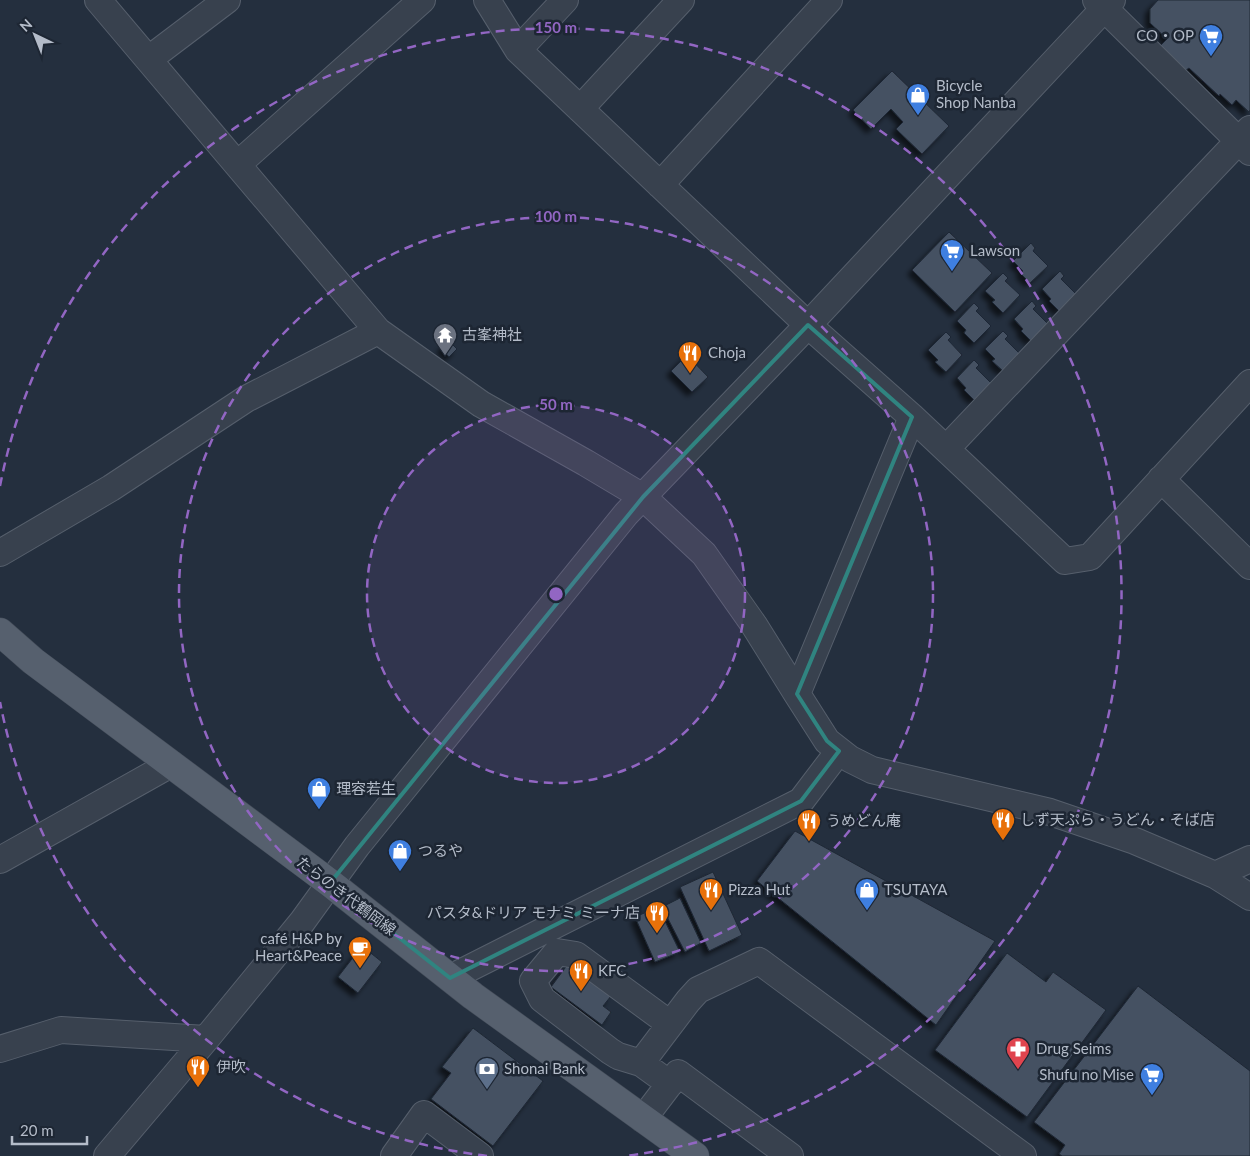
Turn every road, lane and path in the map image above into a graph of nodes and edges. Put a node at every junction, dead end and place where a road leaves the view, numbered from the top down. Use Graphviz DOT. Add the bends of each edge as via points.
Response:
graph roads {
  1 [pos="98,0"];
  2 [pos="227,0"];
  3 [pos="422,0"];
  4 [pos="487,0"];
  5 [pos="565,0"];
  6 [pos="681,0"];
  7 [pos="828,0"];
  8 [pos="1104,3"];
  9 [pos="518,50"];
  10 [pos="149,59"];
  11 [pos="580,109"];
  12 [pos="1246,141"];
  13 [pos="238,164"];
  14 [pos="660,185"];
  15 [pos="808,325"];
  16 [pos="378,331"];
  17 [pos="1250,382"];
  18 [pos="912,417"];
  19 [pos="946,449"];
  20 [pos="1161,479"];
  21 [pos="643,496"];
  22 [pos="0,553"];
  23 [pos="1250,566"];
  24 [pos="0,632"];
  25 [pos="797,694"];
  26 [pos="840,751"];
  27 [pos="171,764"];
  28 [pos="1250,859"];
  29 [pos="0,860"];
  30 [pos="1215,875"];
  31 [pos="330,883"];
  32 [pos="1250,897"];
  33 [pos="450,978"];
  34 [pos="670,1024"];
  35 [pos="206,1040"];
  36 [pos="0,1049"];
  37 [pos="641,1063"];
  38 [pos="670,1084"];
  39 [pos="644,1119"];
  40 [pos="107,1156"];
  41 [pos="394,1156"];
  42 [pos="480,1156"];
  43 [pos="695,1156"];
  44 [pos="790,1156"];
  45 [pos="1023,1156"];
  1 -- 10 [label="street"];
  2 -- 10 [label="street"];
  3 -- 13 [label="street"];
  4 -- 9 [label="street"];
  5 -- 9 [label="street"];
  6 -- 11 [label="street"];
  7 -- 14 [label="street"];
  8 -- 12 [label="street"];
  8 -- 15 [label="street"];
  9 -- 11 [label="street"];
  10 -- 13 [label="street"];
  11 -- 14 [label="street"];
  12 -- 19 [label="street"];
  13 -- 16 [label="street"];
  14 -- 15 [label="street"];
  15 -- 18 [label="street"];
  15 -- 21 [label="street"];
  16 -- 21 [label="street" via="481,404"];
  16 -- 22 [label="street" via="246,399 111,488"];
  17 -- 20 [label="street"];
  18 -- 19 [label="street"];
  18 -- 25 [label="street"];
  19 -- 20 [label="street" via="1065,561 1090,556"];
  20 -- 23 [label="street"];
  21 -- 25 [label="street" via="704,554"];
  21 -- 31 [label="street"];
  24 -- 27 [label="main road, たらのき代鶴岡線"];
  25 -- 26 [label="street" via="828,741"];
  26 -- 30 [label="street" via="850,760 872,770 1050,812 1135,841"];
  26 -- 33 [label="street" via="802,800"];
  27 -- 29 [label="street"];
  27 -- 31 [label="main road, たらのき代鶴岡線"];
  28 -- 30 [label="street"];
  30 -- 32 [label="street"];
  31 -- 33 [label="main road, たらのき代鶴岡線"];
  31 -- 35 [label="street"];
  33 -- 39 [label="main road, たらのき代鶴岡線"];
  34 -- 37 [label="street"];
  34 -- 37 [label="street" via="576,955 556,952 533,981 542,999 610,1051"];
  34 -- 45 [label="street" via="698,990 759,961"];
  35 -- 36 [label="street" via="62,1030"];
  35 -- 40 [label="street"];
  37 -- 38 [label="street"];
  38 -- 39 [label="street"];
  38 -- 44 [label="street" via="678,1073"];
  39 -- 43 [label="main road, たらのき代鶴岡線"];
  41 -- 42 [label="street" via="424,1114"];
}
